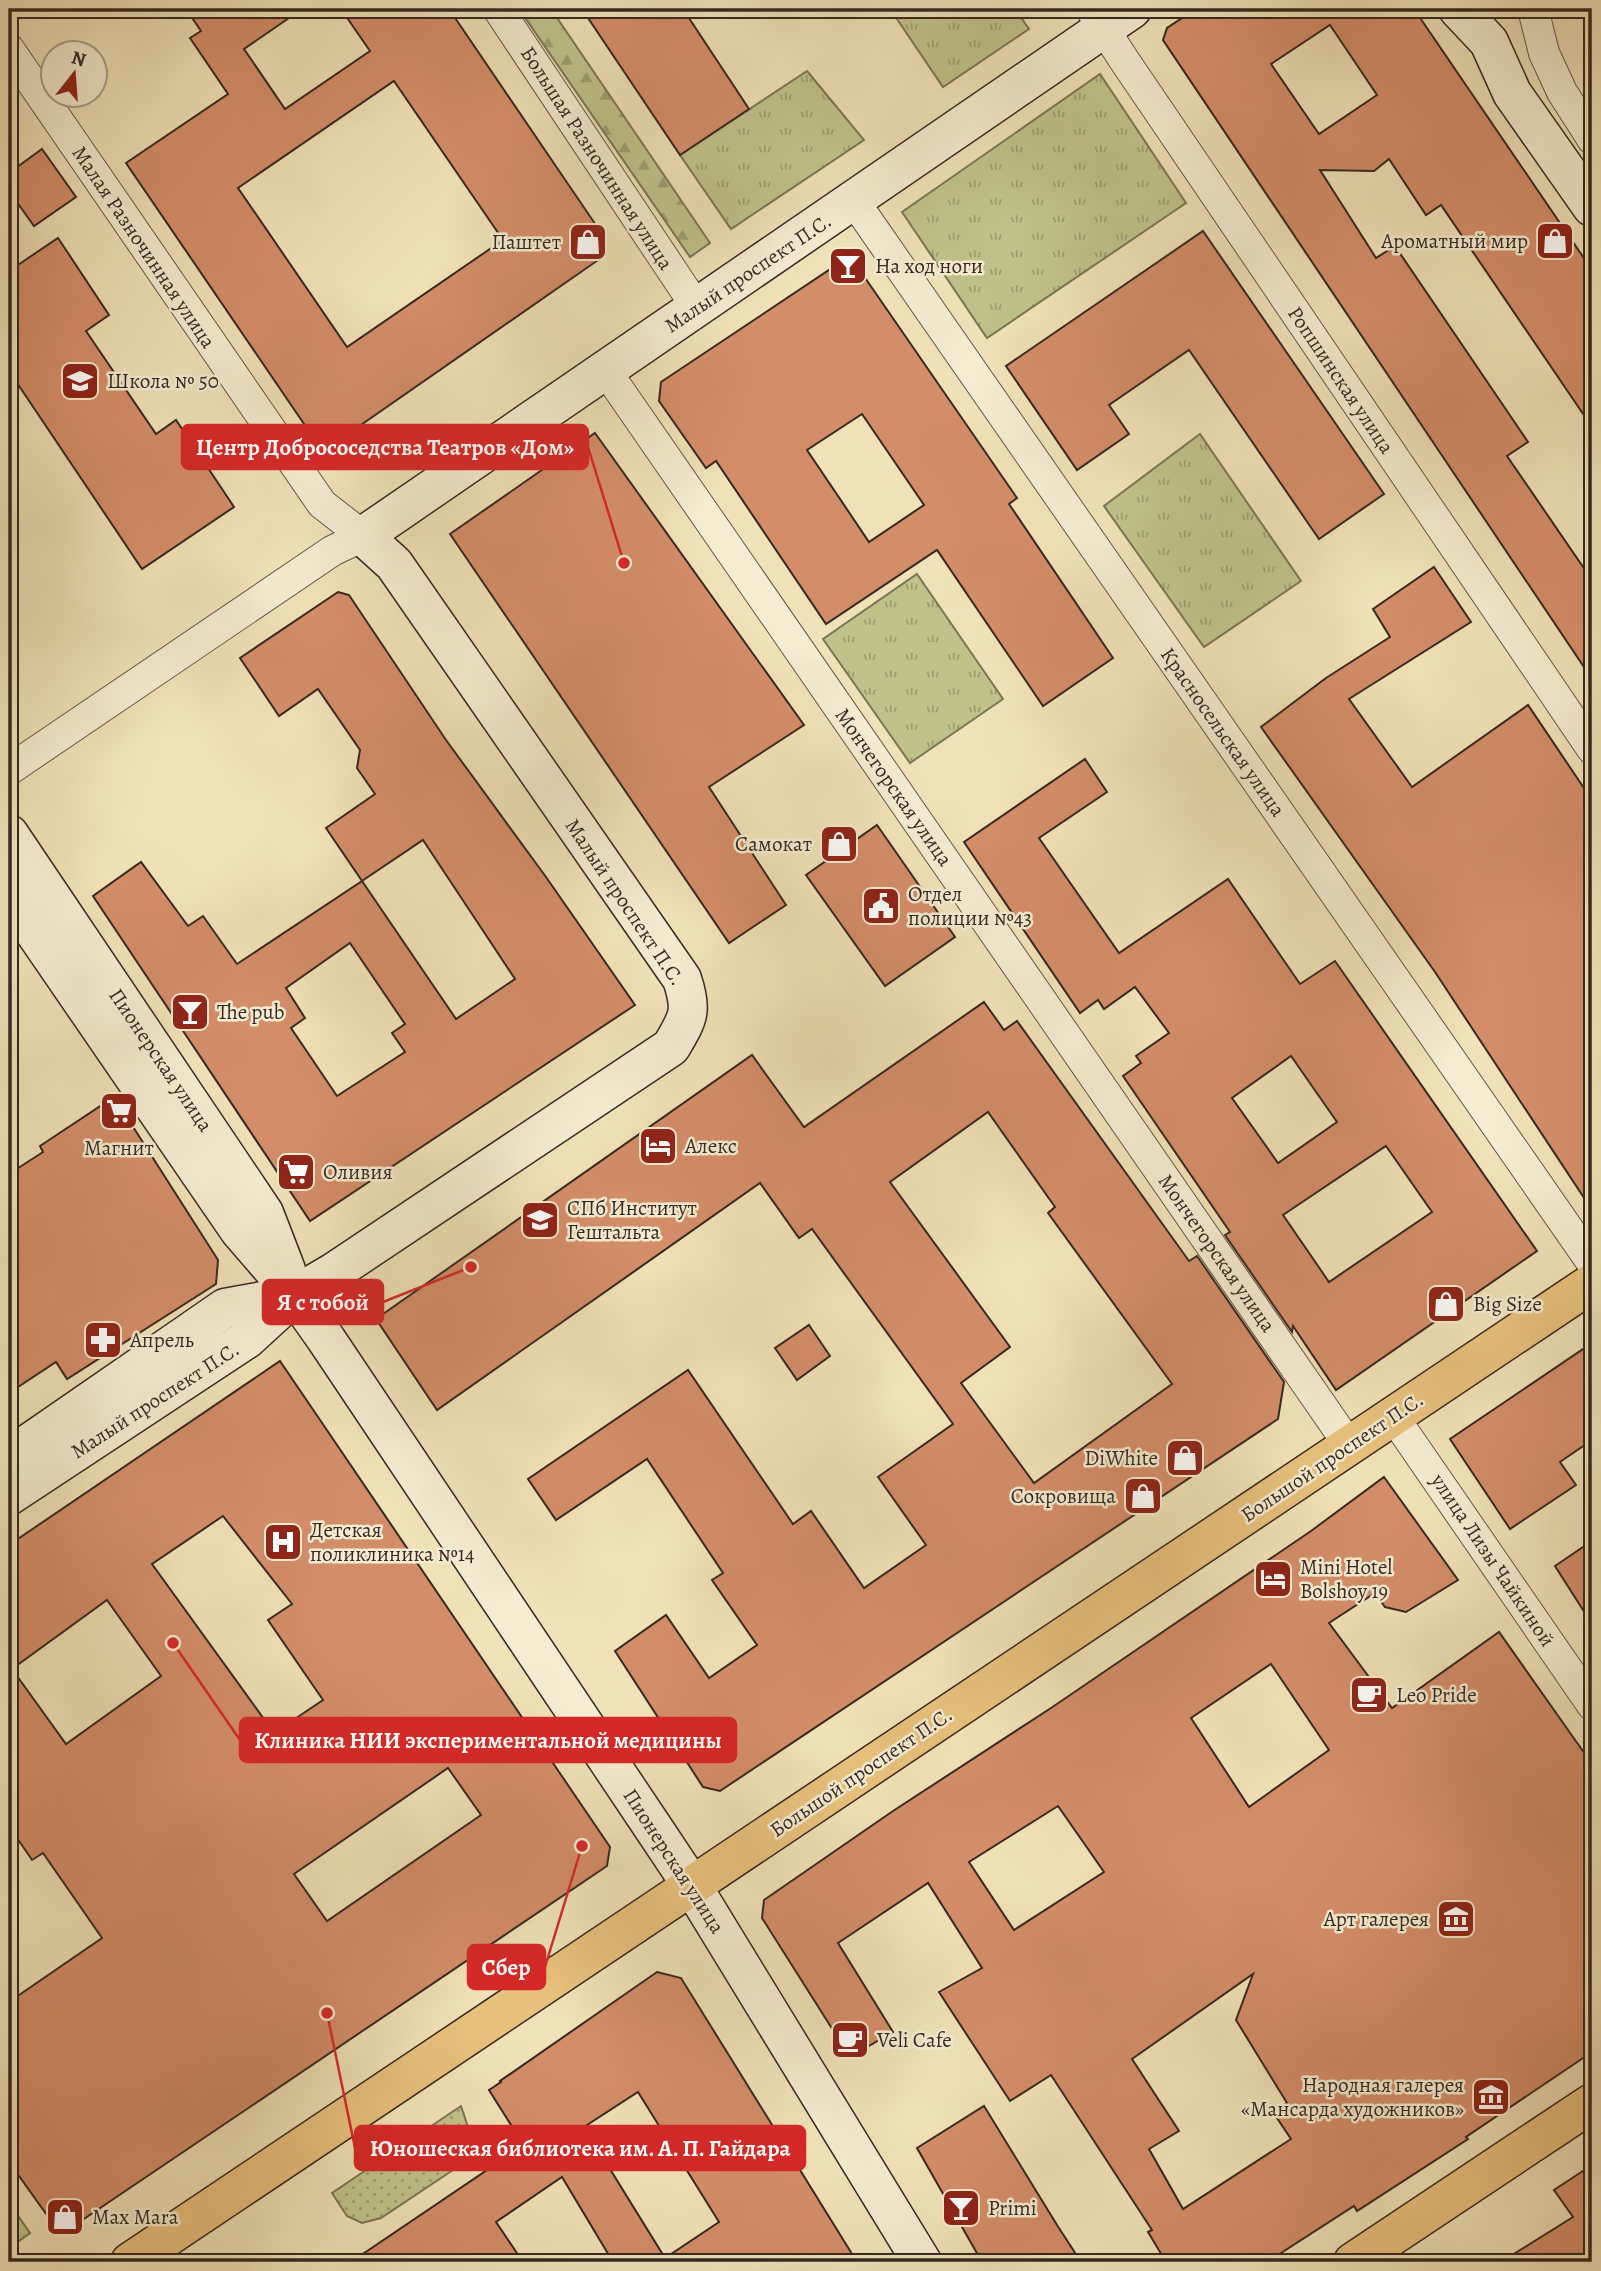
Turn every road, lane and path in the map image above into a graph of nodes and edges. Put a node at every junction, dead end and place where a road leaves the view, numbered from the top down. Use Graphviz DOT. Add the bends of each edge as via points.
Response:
graph roads {
  1 [pos="498,9"];
  2 [pos="1458,9"];
  3 [pos="1533,9"];
  4 [pos="1109,15"];
  5 [pos="1486,25"];
  6 [pos="9,50"];
  7 [pos="1592,139"];
  8 [pos="854,201"];
  9 [pos="1592,206"];
  10 [pos="697,308"];
  11 [pos="606,370"];
  12 [pos="363,536"];
  13 [pos="1592,749"];
  14 [pos="9,770"];
  15 [pos="9,834"];
  16 [pos="9,895"];
  17 [pos="1592,1263"];
  18 [pos="1592,1283"];
  19 [pos="295,1295"];
  20 [pos="1394,1416"];
  21 [pos="1349,1445"];
  22 [pos="9,1457"];
  23 [pos="9,1496"];
  24 [pos="1592,1705"];
  25 [pos="692,1886"];
  26 [pos="1592,2103"];
  27 [pos="131,2262"];
  28 [pos="922,2262"];
  29 [pos="1353,2262"];
  1 -- 10 [label="street, Большая Разночинная улица"];
  2 -- 5 [label="street"];
  3 -- 7 [label="street" via="1544,53"];
  4 -- 8 [label="street, Малый проспект П.С."];
  4 -- 13 [label="street, Ропшинская улица"];
  5 -- 9 [label="street" via="1512,93"];
  6 -- 12 [label="street, Малая Разночинная улица" via="322,504"];
  8 -- 10 [label="street, Малый проспект П.С."];
  8 -- 17 [label="street, Красносельская улица"];
  10 -- 11 [label="street, Малый проспект П.С."];
  11 -- 12 [label="street, Малый проспект П.С."];
  11 -- 21 [label="street, Мончегорская улица"];
  12 -- 14 [label="street, Малый проспект П.С." via="332,551"];
  12 -- 19 [label="street, Малый проспект П.С." via="394,564 682,979 688,999 687,1020 671,1047"];
  15 -- 19 [label="street, Пионерская улица" via="264,1213"];
  16 -- 19 [label="street, Пионерская улица" via="239,1230"];
  18 -- 20 [label="main road, Большой проспект П.С."];
  19 -- 22 [label="street, Малый проспект П.С." via="225,1308"];
  19 -- 23 [label="street, Малый проспект П.С." via="247,1339"];
  19 -- 25 [label="street, Пионерская улица"];
  20 -- 21 [label="main road, Большой проспект П.С."];
  20 -- 24 [label="street, улица Лизы Чайкиной"];
  21 -- 25 [label="main road, Большой проспект П.С."];
  25 -- 27 [label="main road, Большой проспект П.С."];
  25 -- 28 [label="street, Пионерская улица"];
  26 -- 29 [label="main road"];
}
